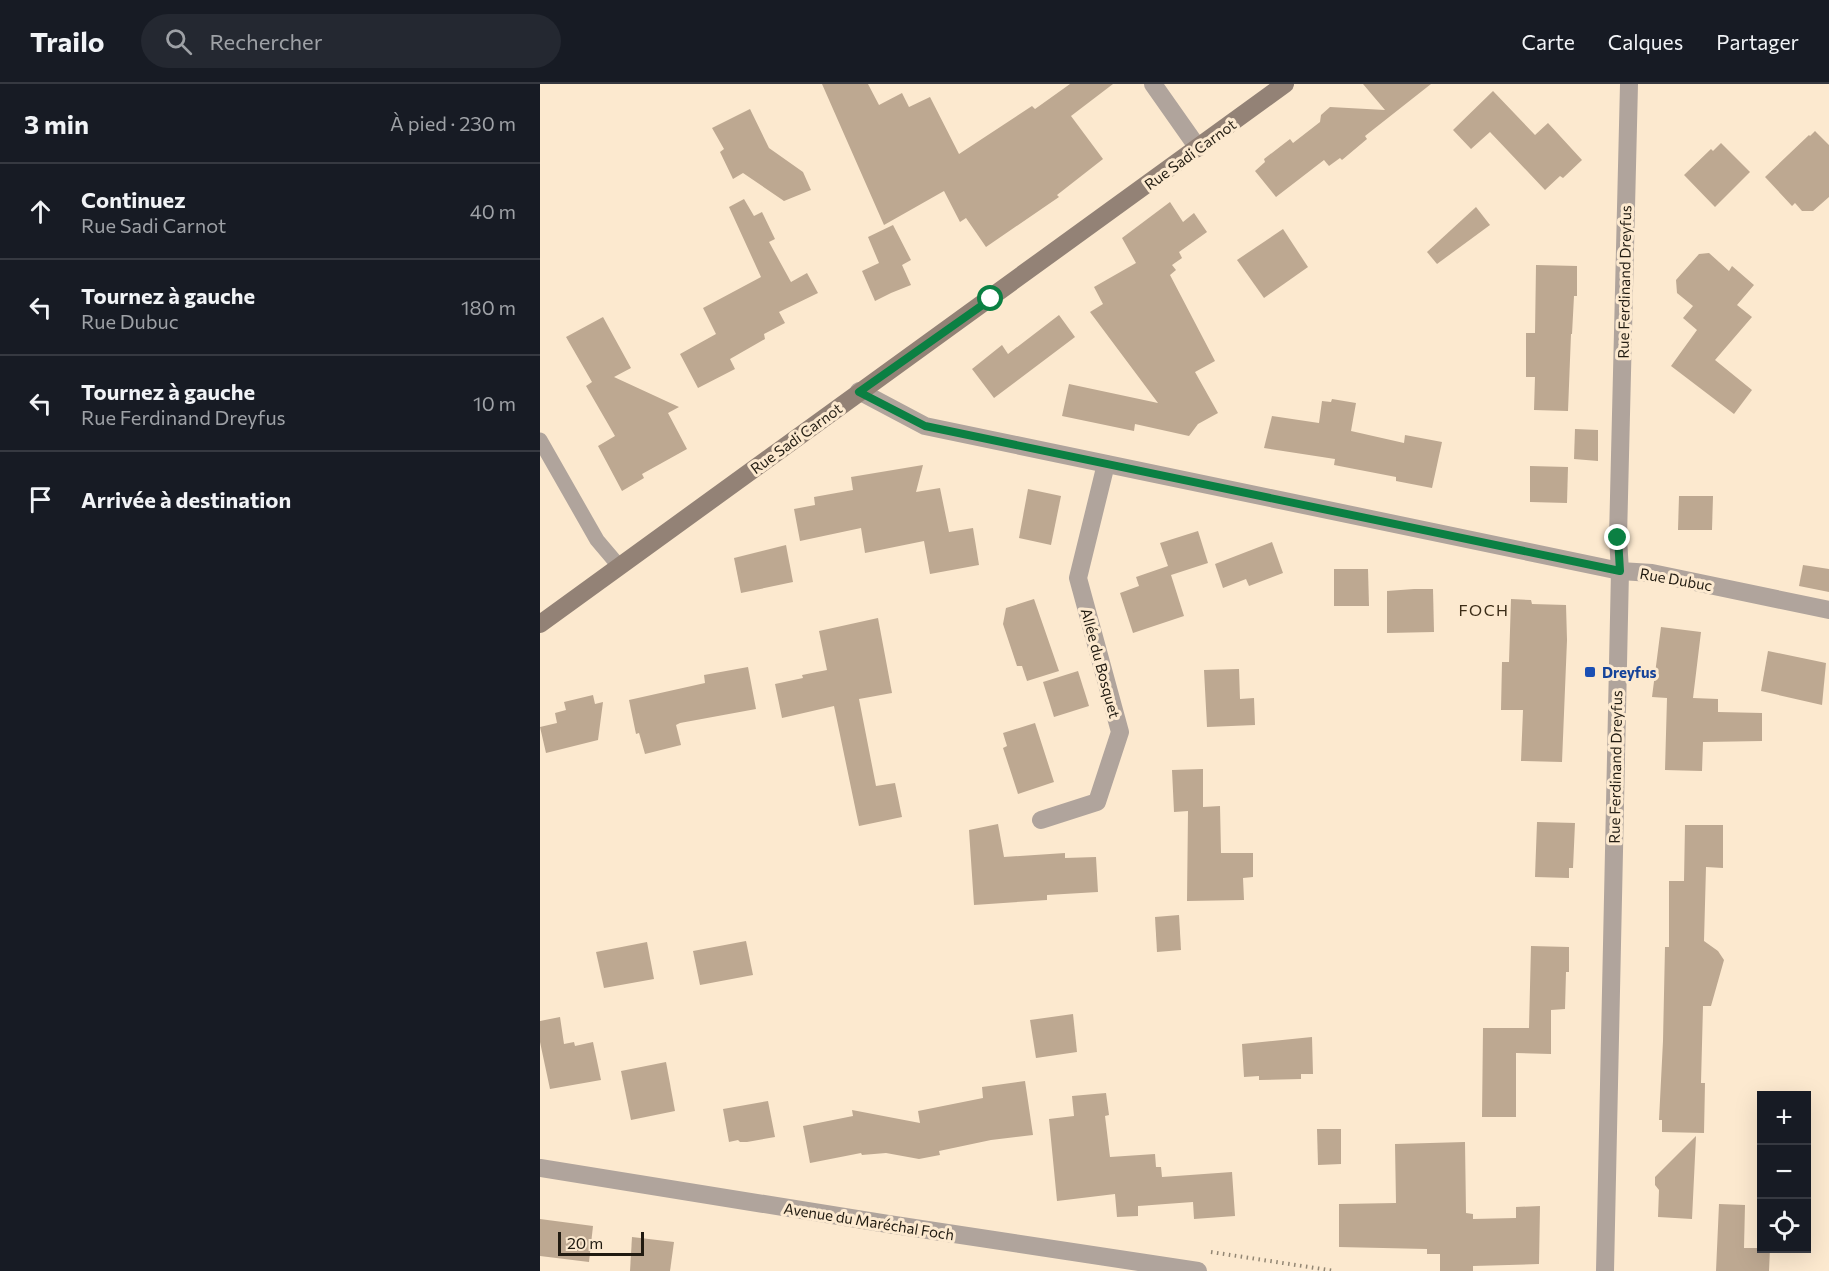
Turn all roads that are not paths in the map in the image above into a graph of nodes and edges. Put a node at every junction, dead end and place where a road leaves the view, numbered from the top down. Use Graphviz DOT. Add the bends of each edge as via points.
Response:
graph roads {
  1 [pos="1153,84"];
  2 [pos="1285,84"];
  3 [pos="1629,84"];
  4 [pos="1198,148"];
  5 [pos="859,392"];
  6 [pos="540,440"];
  7 [pos="1106,464"];
  8 [pos="619,566"];
  9 [pos="1620,571"];
  10 [pos="1829,610"];
  11 [pos="540,624"];
  12 [pos="1041,820"];
  13 [pos="540,1168"];
  14 [pos="1198,1271"];
  15 [pos="1605,1271"];
  1 -- 4 [label="street"];
  2 -- 4 [label="main road, Rue Sadi Carnot"];
  3 -- 9 [label="street, Rue Ferdinand Dreyfus"];
  4 -- 5 [label="main road, Rue Sadi Carnot"];
  5 -- 7 [label="street, Rue Dubuc" via="925,426"];
  5 -- 8 [label="main road, Rue Sadi Carnot"];
  6 -- 8 [label="lane" via="597,540"];
  7 -- 9 [label="street, Rue Dubuc"];
  7 -- 12 [label="street, Allée du Bosquet" via="1078,578 1120,732 1097,802"];
  8 -- 11 [label="main road, Rue Sadi Carnot"];
  9 -- 10 [label="street, Rue Dubuc" via="1652,573"];
  9 -- 15 [label="street, Rue Ferdinand Dreyfus"];
  13 -- 14 [label="street, Avenue du Maréchal Foch"];
}
